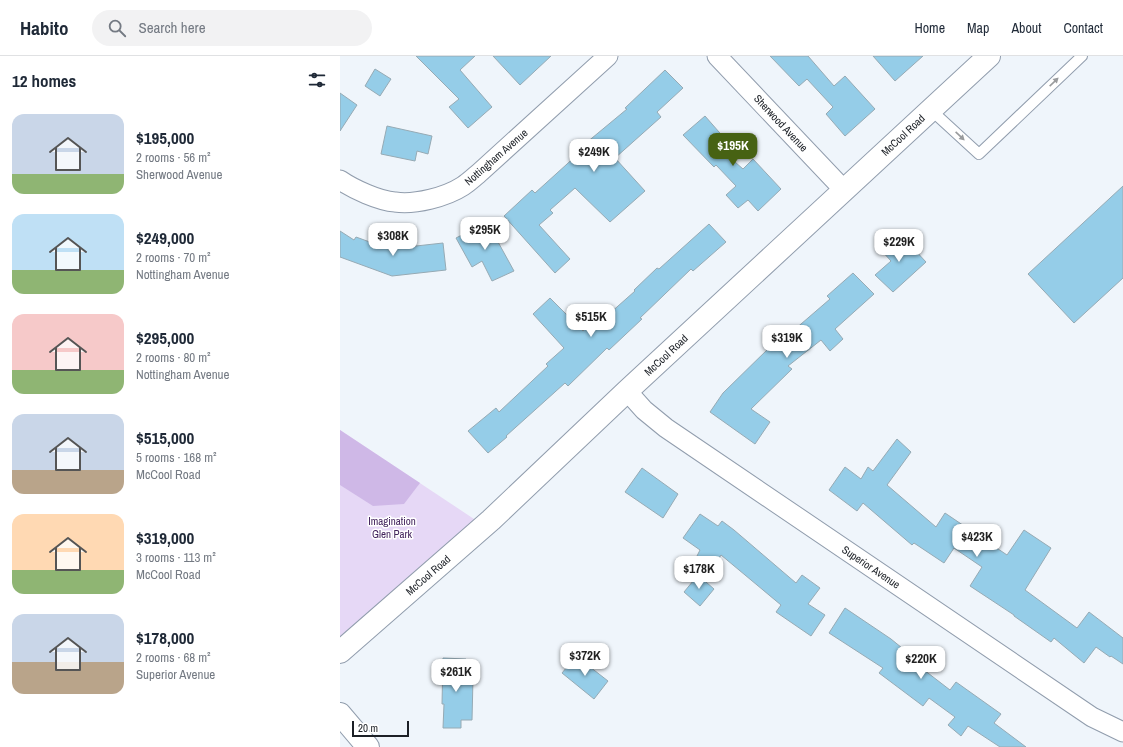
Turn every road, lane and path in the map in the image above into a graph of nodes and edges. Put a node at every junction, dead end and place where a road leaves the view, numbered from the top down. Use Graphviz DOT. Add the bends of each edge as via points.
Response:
graph roads {
  1 [pos="608,56"];
  2 [pos="718,56"];
  3 [pos="989,56"];
  4 [pos="1082,56"];
  5 [pos="931,110"];
  6 [pos="340,180"];
  7 [pos="844,190"];
  8 [pos="627,391"];
  9 [pos="340,652"];
  10 [pos="340,714"];
  11 [pos="1123,732"];
  12 [pos="368,747"];
  1 -- 6 [label="street, Nottingham Avenue" via="478,174 463,186 441,197 417,202 395,202 371,195"];
  2 -- 7 [label="street, Sherwood Avenue"];
  3 -- 5 [label="street, McCool Road"];
  5 -- 4 [label="lane, one-way" via="979,154"];
  5 -- 7 [label="street, McCool Road"];
  7 -- 8 [label="street, McCool Road"];
  8 -- 9 [label="street, McCool Road" via="491,520"];
  8 -- 11 [label="street, Superior Avenue" via="644,410 666,428 1092,717"];
  10 -- 12 [label="street"];
}
